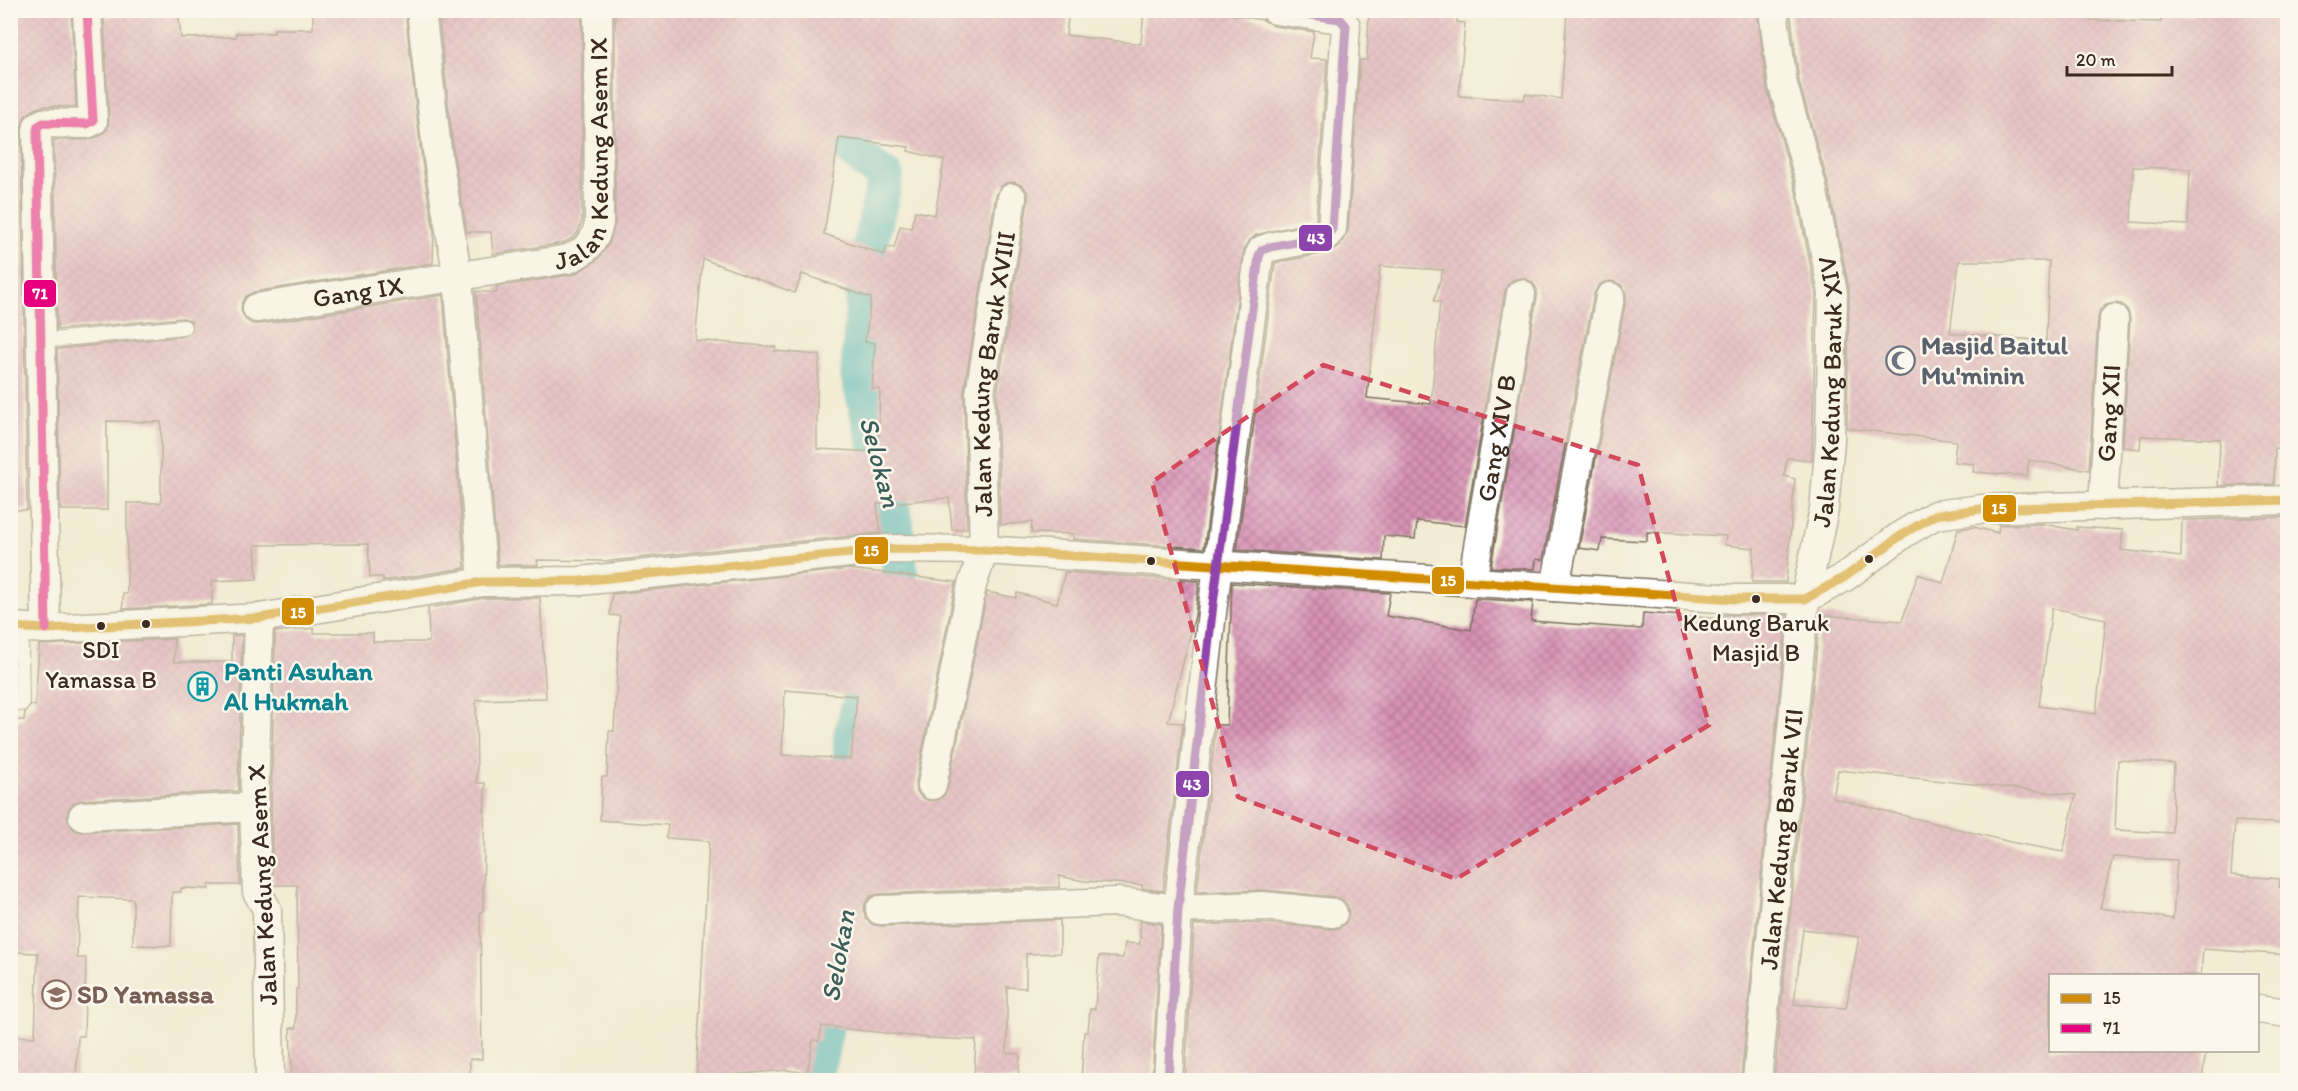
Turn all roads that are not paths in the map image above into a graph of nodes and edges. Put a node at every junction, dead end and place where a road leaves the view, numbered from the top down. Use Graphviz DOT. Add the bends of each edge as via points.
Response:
graph roads {
  1 [pos="87,10"];
  2 [pos="421,10"];
  3 [pos="598,10"];
  4 [pos="1276,10"];
  5 [pos="1773,10"];
  6 [pos="1340,15"];
  7 [pos="1012,198"];
  8 [pos="458,278"];
  9 [pos="1521,294"];
  10 [pos="1610,297"];
  11 [pos="257,308"];
  12 [pos="2114,319"];
  13 [pos="184,327"];
  14 [pos="42,341"];
  15 [pos="2288,500"];
  16 [pos="2103,506"];
  17 [pos="984,550"];
  18 [pos="1218,565"];
  19 [pos="483,582"];
  20 [pos="1472,582"];
  21 [pos="1555,587"];
  22 [pos="1805,598"];
  23 [pos="259,618"];
  24 [pos="27,628"];
  25 [pos="22,704"];
  26 [pos="932,785"];
  27 [pos="254,807"];
  28 [pos="82,816"];
  29 [pos="1178,909"];
  30 [pos="880,910"];
  31 [pos="1333,913"];
  32 [pos="2259,1009"];
  33 [pos="2288,1013"];
  34 [pos="270,1080"];
  35 [pos="1168,1080"];
  36 [pos="1758,1080"];
  1 -- 14 [label="street" via="93,121 44,123 37,131"];
  2 -- 8 [label="street" via="438,159"];
  3 -- 8 [label="street, Jalan Kedung Asem IX" via="596,237 580,254 568,259"];
  4 -- 6 [label="street"];
  5 -- 22 [label="street, Jalan Kedung Baruk XIV" via="1783,85 1812,187 1833,292 1824,509"];
  6 -- 18 [label="street" via="1346,26 1332,229 1326,236 1270,247 1259,256"];
  7 -- 17 [label="street, Jalan Kedung Baruk XVIII" via="980,393"];
  8 -- 11 [label="street, Gang IX" via="369,288"];
  8 -- 19 [label="street"];
  9 -- 20 [label="street, Gang XIV B"];
  10 -- 21 [label="street"];
  12 -- 16 [label="street, Gang XII"];
  13 -- 14 [label="lane"];
  14 -- 24 [label="street"];
  15 -- 16 [label="street"];
  16 -- 22 [label="street" via="1981,508 1935,515 1845,577"];
  17 -- 18 [label="street"];
  17 -- 19 [label="street" via="896,549 580,581"];
  17 -- 26 [label="street" via="972,585"];
  18 -- 20 [label="street"];
  18 -- 29 [label="street"];
  19 -- 23 [label="street"];
  20 -- 21 [label="street"];
  21 -- 22 [label="street" via="1735,599"];
  22 -- 36 [label="street, Jalan Kedung Baruk VII"];
  23 -- 24 [label="street"];
  23 -- 27 [label="street, Jalan Kedung Asem X"];
  24 -- 25 [label="lane" via="21,649"];
  27 -- 28 [label="street"];
  27 -- 34 [label="street, Jalan Kedung Asem X" via="257,892 267,909"];
  29 -- 30 [label="street" via="1118,902"];
  29 -- 31 [label="street" via="1263,906"];
  29 -- 35 [label="street"];
  32 -- 33 [label="street"];
}
